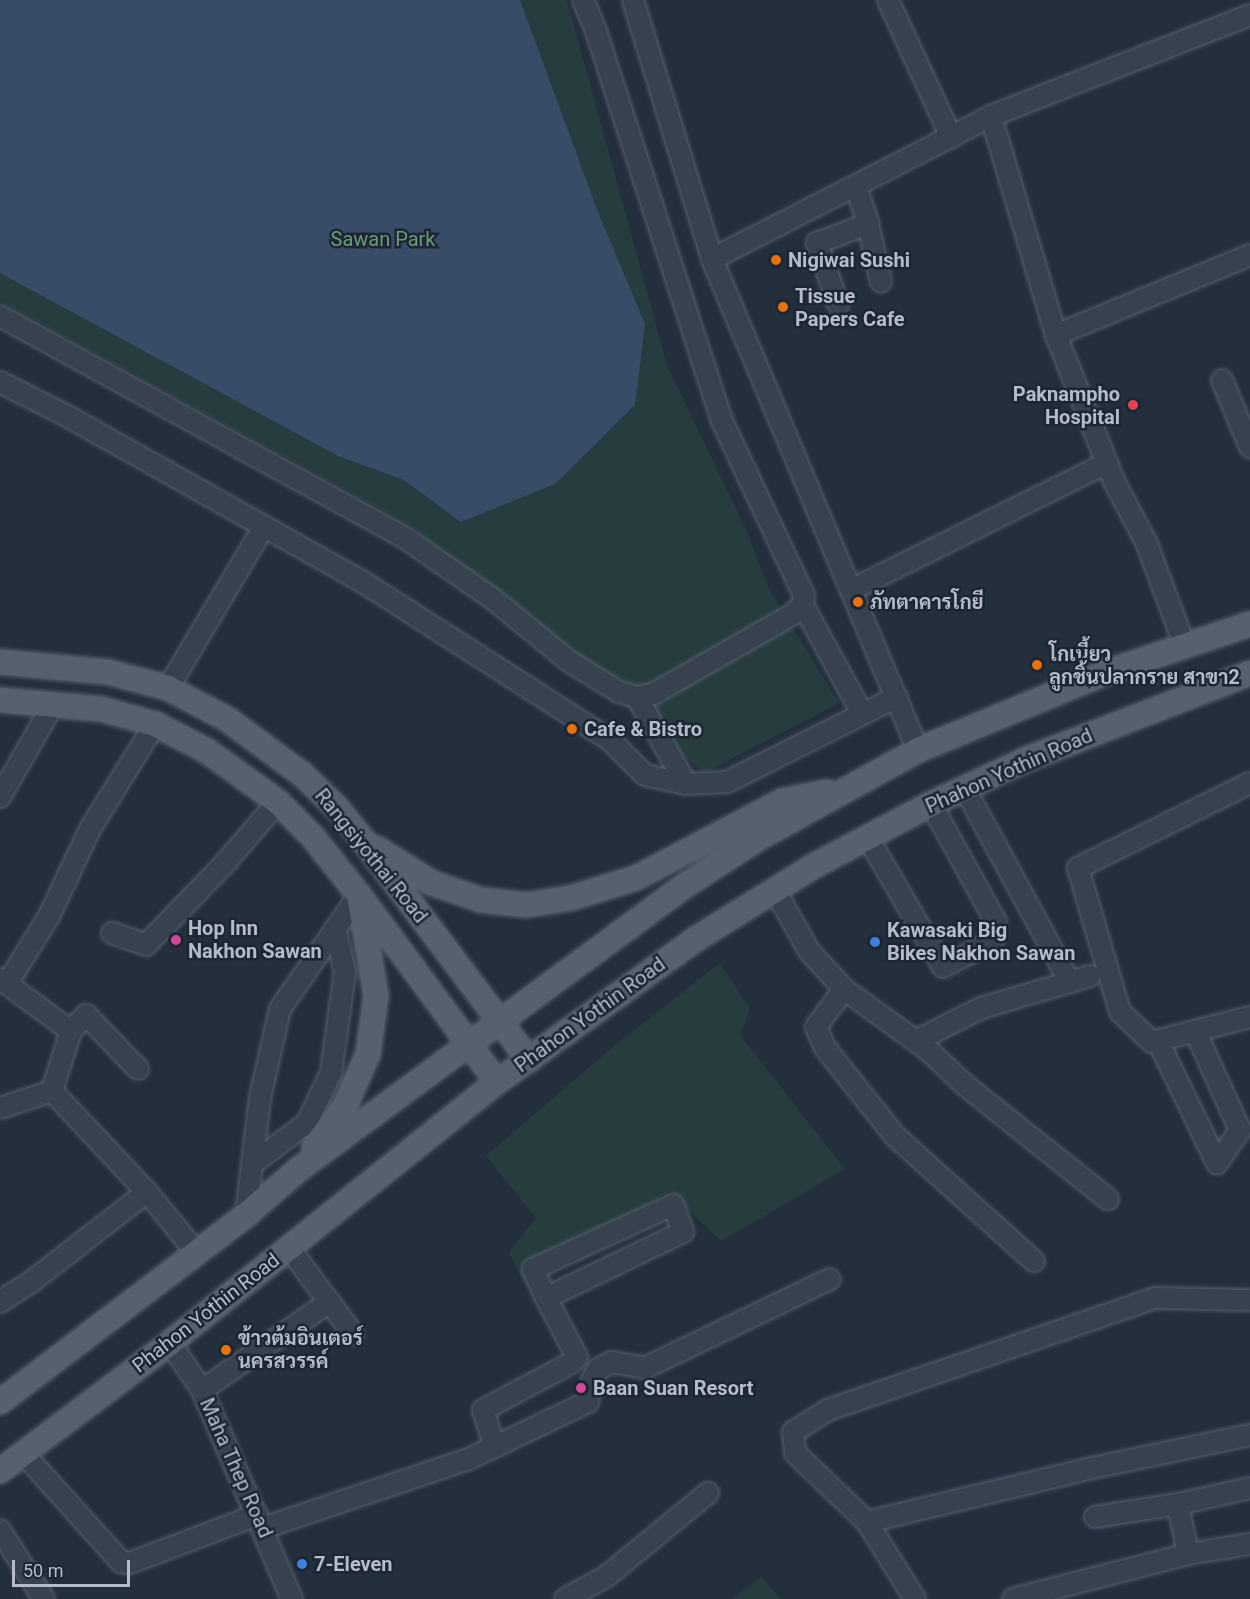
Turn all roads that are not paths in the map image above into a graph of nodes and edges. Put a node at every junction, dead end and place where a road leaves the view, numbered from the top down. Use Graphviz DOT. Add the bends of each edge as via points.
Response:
graph roads {
  1 [pos="583,0"];
  2 [pos="633,0"];
  3 [pos="888,0"];
  4 [pos="1250,15"];
  5 [pos="991,116"];
  6 [pos="951,137"];
  7 [pos="856,186"];
  8 [pos="868,224"];
  9 [pos="1250,255"];
  10 [pos="712,259"];
  11 [pos="881,282"];
  12 [pos="837,304"];
  13 [pos="0,316"];
  14 [pos="1056,335"];
  15 [pos="1222,380"];
  16 [pos="0,382"];
  17 [pos="1250,447"];
  18 [pos="1107,463"];
  19 [pos="264,526"];
  20 [pos="850,590"];
  21 [pos="803,605"];
  22 [pos="1250,624"];
  23 [pos="1184,644"];
  24 [pos="0,663"];
  25 [pos="1249,675"];
  26 [pos="168,688"];
  27 [pos="637,697"];
  28 [pos="897,697"];
  29 [pos="0,700"];
  30 [pos="53,705"];
  31 [pos="862,714"];
  32 [pos="155,723"];
  33 [pos="918,750"];
  34 [pos="1250,783"];
  35 [pos="686,784"];
  36 [pos="845,788"];
  37 [pos="965,789"];
  38 [pos="0,797"];
  39 [pos="278,802"];
  40 [pos="931,804"];
  41 [pos="868,838"];
  42 [pos="364,841"];
  43 [pos="775,890"];
  44 [pos="359,895"];
  45 [pos="335,929"];
  46 [pos="112,933"];
  47 [pos="1090,976"];
  48 [pos="3,981"];
  49 [pos="1070,982"];
  50 [pos="844,989"];
  51 [pos="1250,1017"];
  52 [pos="500,1022"];
  53 [pos="71,1031"];
  54 [pos="1195,1031"];
  55 [pos="916,1041"];
  56 [pos="1158,1041"];
  57 [pos="468,1043"];
  58 [pos="529,1060"];
  59 [pos="138,1069"];
  60 [pos="497,1082"];
  61 [pos="52,1091"];
  62 [pos="0,1108"];
  63 [pos="252,1164"];
  64 [pos="299,1169"];
  65 [pos="147,1192"];
  66 [pos="1108,1199"];
  67 [pos="246,1215"];
  68 [pos="289,1248"];
  69 [pos="196,1252"];
  70 [pos="1034,1261"];
  71 [pos="830,1279"];
  72 [pos="546,1298"];
  73 [pos="1250,1300"];
  74 [pos="0,1302"];
  75 [pos="329,1302"];
  76 [pos="353,1334"];
  77 [pos="170,1343"];
  78 [pos="202,1390"];
  79 [pos="0,1402"];
  80 [pos="1250,1434"];
  81 [pos="495,1447"];
  82 [pos="23,1454"];
  83 [pos="0,1472"];
  84 [pos="1250,1488"];
  85 [pos="708,1493"];
  86 [pos="1178,1504"];
  87 [pos="1095,1517"];
  88 [pos="260,1522"];
  89 [pos="867,1522"];
  90 [pos="0,1530"];
  91 [pos="1250,1544"];
  92 [pos="1188,1554"];
  93 [pos="44,1599"];
  94 [pos="292,1599"];
  95 [pos="565,1599"];
  96 [pos="915,1599"];
  97 [pos="1013,1599"];
  1 -- 21 [label="street" via="722,421 804,595"];
  2 -- 10 [label="street"];
  3 -- 6 [label="street"];
  4 -- 5 [label="street"];
  5 -- 6 [label="street"];
  5 -- 14 [label="street"];
  6 -- 7 [label="street"];
  7 -- 8 [label="street"];
  7 -- 10 [label="street"];
  8 -- 11 [label="street"];
  8 -- 12 [label="street" via="817,243"];
  9 -- 14 [label="street"];
  10 -- 20 [label="street"];
  13 -- 27 [label="street" via="405,538 493,599 569,661 619,692"];
  14 -- 18 [label="street"];
  15 -- 17 [label="street"];
  16 -- 19 [label="street"];
  18 -- 20 [label="street"];
  18 -- 23 [label="street" via="1147,544"];
  19 -- 26 [label="street"];
  19 -- 35 [label="street" via="363,582 610,740 645,775"];
  20 -- 28 [label="street"];
  21 -- 27 [label="street" via="653,694"];
  21 -- 31 [label="street"];
  22 -- 23 [label="main road"];
  23 -- 33 [label="main road"];
  24 -- 26 [label="main road, Rangsiyothai Road" via="108,672"];
  25 -- 37 [label="main road, Phahon Yothin Road" via="1128,718"];
  26 -- 42 [label="main road, Rangsiyothai Road" via="227,719 302,774"];
  27 -- 35 [label="street"];
  28 -- 31 [label="street"];
  28 -- 33 [label="street"];
  29 -- 30 [label="main road, Rangsiyothai Road"];
  30 -- 32 [label="main road, Rangsiyothai Road" via="101,709"];
  30 -- 38 [label="street"];
  31 -- 35 [label="street" via="727,782"];
  32 -- 39 [label="main road, Rangsiyothai Road" via="207,751"];
  32 -- 48 [label="street" via="90,829 50,914"];
  33 -- 36 [label="main road"];
  34 -- 56 [label="street" via="1078,868 1120,1012 1152,1042"];
  36 -- 42 [label="main road" via="782,801 636,878 571,898 526,905 482,900 432,883"];
  36 -- 52 [label="main road" via="686,885"];
  37 -- 40 [label="main road, Phahon Yothin Road"];
  37 -- 49 [label="street"];
  39 -- 44 [label="main road, Rangsiyothai Road" via="312,836"];
  39 -- 46 [label="street" via="146,945"];
  40 -- 41 [label="main road, Phahon Yothin Road"];
  40 -- 41 [label="street" via="996,922 993,941 943,967"];
  41 -- 43 [label="main road, Phahon Yothin Road"];
  42 -- 52 [label="main road, Rangsiyothai Road"];
  43 -- 50 [label="street" via="809,951"];
  43 -- 58 [label="main road, Phahon Yothin Road" via="696,939"];
  44 -- 45 [label="street"];
  44 -- 57 [label="main road, Rangsiyothai Road"];
  44 -- 64 [label="main road" via="376,996 368,1054 345,1106"];
  45 -- 63 [label="street" via="279,1009"];
  45 -- 63 [label="street" via="345,972 331,1073 307,1123"];
  47 -- 49 [label="street"];
  48 -- 53 [label="street"];
  49 -- 55 [label="street" via="981,1008"];
  50 -- 55 [label="street"];
  50 -- 70 [label="street" via="816,1027 826,1049 895,1136"];
  51 -- 54 [label="street"];
  52 -- 57 [label="main road"];
  52 -- 58 [label="main road, Rangsiyothai Road"];
  53 -- 59 [label="street" via="86,1016"];
  53 -- 61 [label="street"];
  54 -- 56 [label="street"];
  54 -- 56 [label="street" via="1240,1130 1217,1163"];
  55 -- 66 [label="street"];
  57 -- 60 [label="main road, Rangsiyothai Road"];
  57 -- 64 [label="main road"];
  58 -- 60 [label="main road, Phahon Yothin Road"];
  60 -- 68 [label="main road, Phahon Yothin Road"];
  61 -- 62 [label="street"];
  61 -- 65 [label="street"];
  63 -- 67 [label="street"];
  64 -- 67 [label="main road"];
  65 -- 69 [label="street"];
  65 -- 74 [label="street"];
  67 -- 69 [label="main road"];
  68 -- 75 [label="street"];
  68 -- 77 [label="main road, Phahon Yothin Road"];
  69 -- 79 [label="main road"];
  71 -- 81 [label="street" via="645,1368 612,1362 598,1368 588,1402"];
  72 -- 72 [label="street" via="683,1232 673,1205 533,1269"];
  72 -- 81 [label="street" via="578,1357 483,1410"];
  73 -- 89 [label="street" via="1156,1298 828,1410 793,1432 795,1453 802,1462"];
  75 -- 76 [label="street"];
  75 -- 78 [label="street"];
  77 -- 78 [label="street, Maha Thep Road"];
  77 -- 82 [label="main road, Phahon Yothin Road"];
  78 -- 88 [label="street, Maha Thep Road"];
  80 -- 89 [label="street"];
  81 -- 88 [label="street" via="471,1458"];
  82 -- 83 [label="main road, Phahon Yothin Road"];
  82 -- 88 [label="street" via="121,1562 130,1563"];
  84 -- 86 [label="street"];
  85 -- 95 [label="street" via="607,1576"];
  86 -- 87 [label="street"];
  86 -- 92 [label="street"];
  88 -- 94 [label="street, Maha Thep Road"];
  89 -- 96 [label="street"];
  90 -- 93 [label="street"];
  91 -- 92 [label="street"];
  92 -- 97 [label="street"];
}
